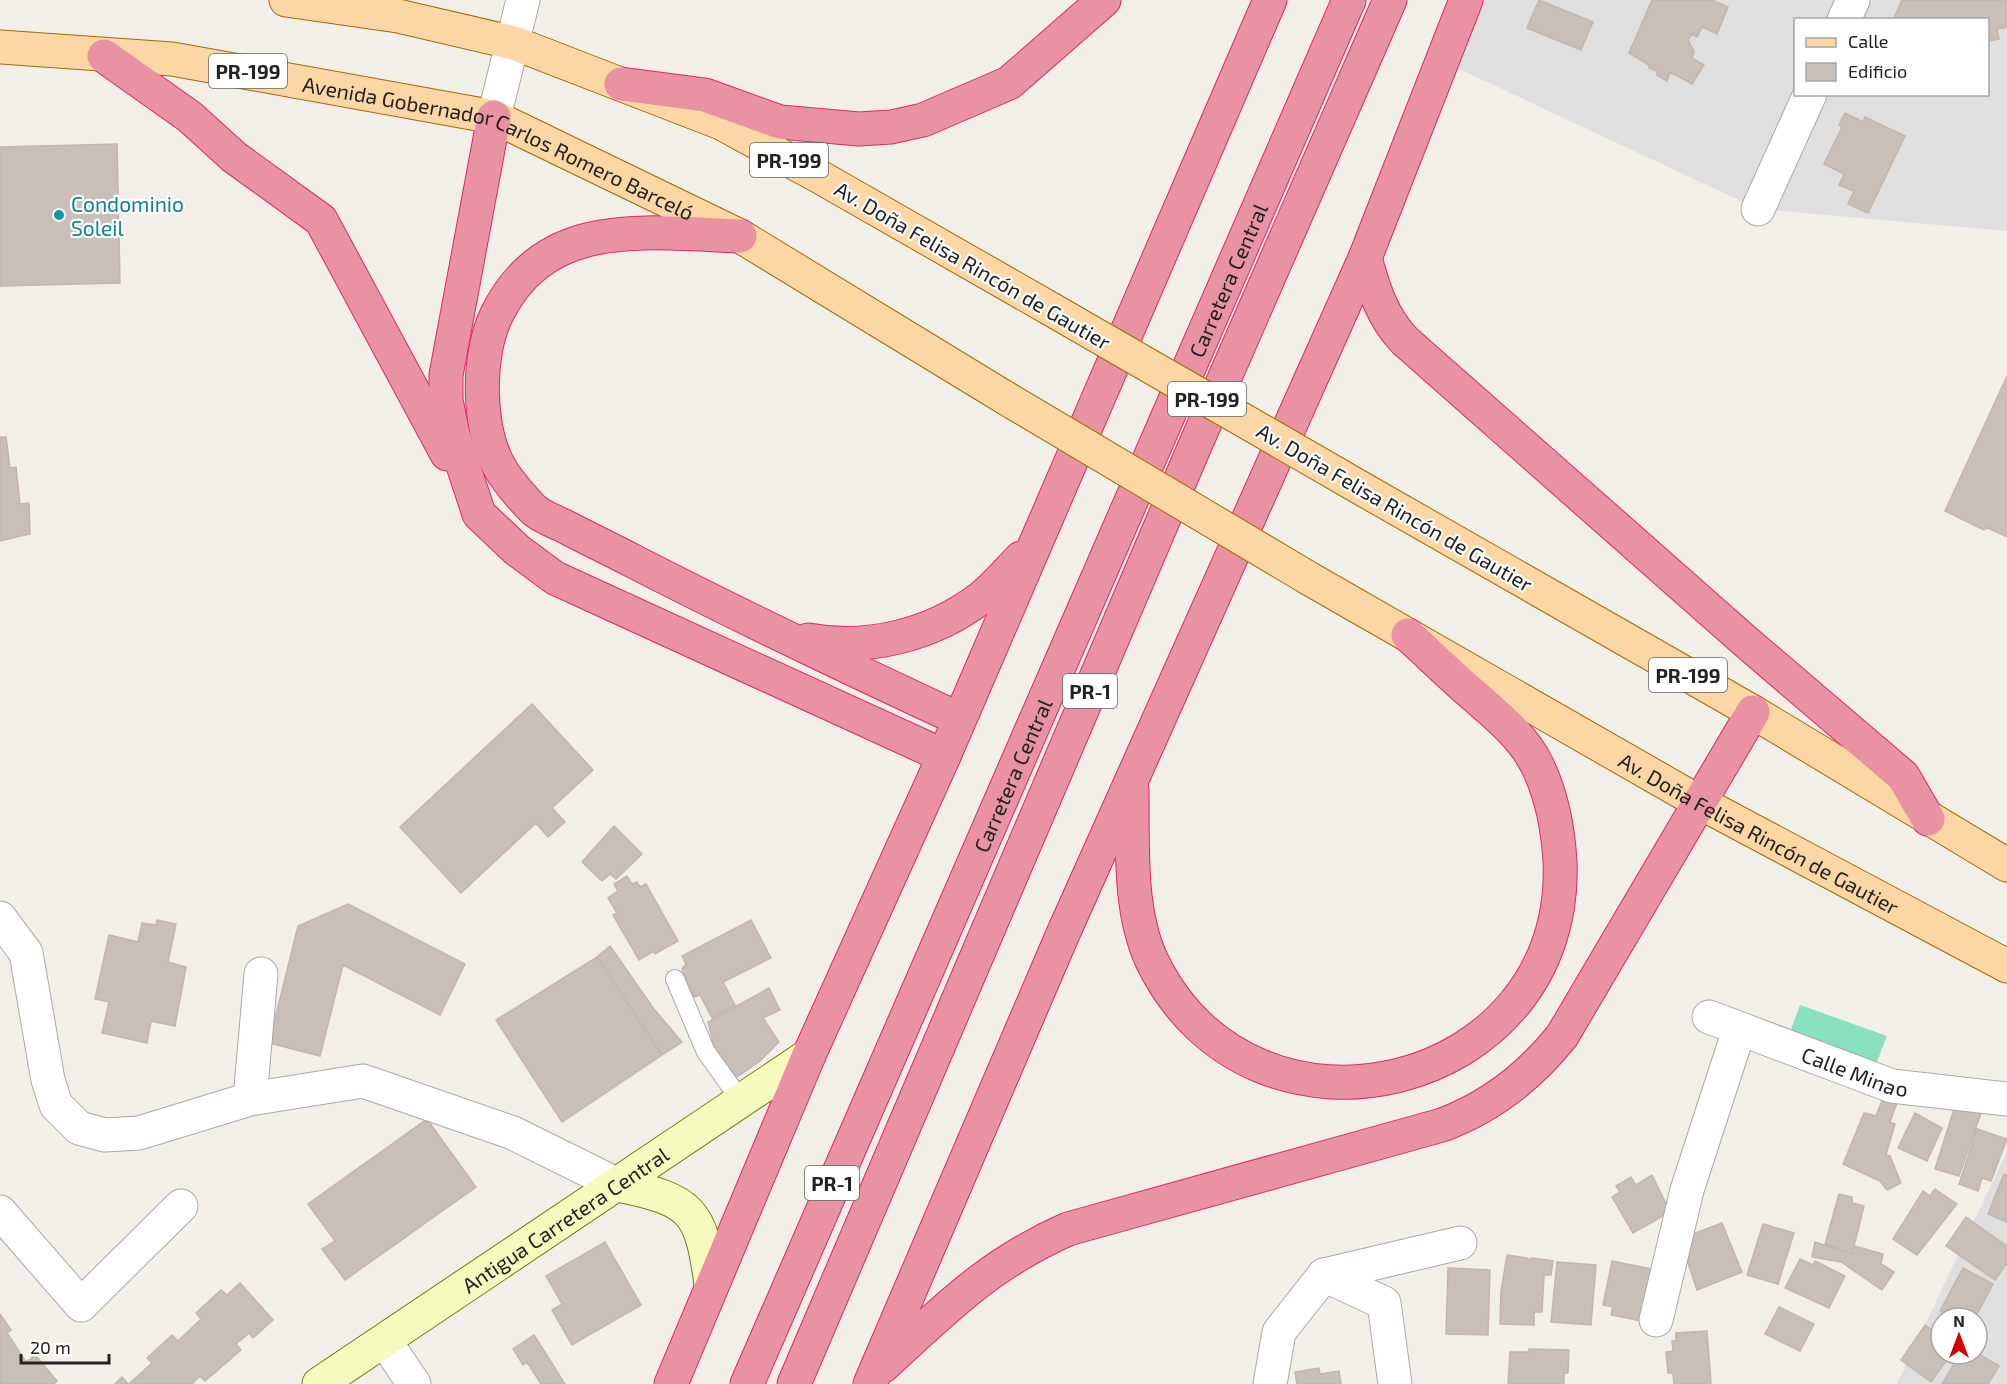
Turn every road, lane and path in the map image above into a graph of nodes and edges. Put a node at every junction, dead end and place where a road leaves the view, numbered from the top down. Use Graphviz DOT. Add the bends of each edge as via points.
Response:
graph roads {
  1 [pos="286,0"];
  2 [pos="524,0"];
  3 [pos="1104,0"];
  4 [pos="1270,0"];
  5 [pos="1349,0"];
  6 [pos="1390,0"];
  7 [pos="1466,0"];
  8 [pos="1853,0"];
  9 [pos="1845,18"];
  10 [pos="514,43"];
  11 [pos="0,48"];
  12 [pos="104,56"];
  13 [pos="621,84"];
  14 [pos="1809,96"];
  15 [pos="494,117"];
  16 [pos="1758,209"];
  17 [pos="740,236"];
  18 [pos="1365,258"];
  19 [pos="479,514"];
  20 [pos="1033,546"];
  21 [pos="776,634"];
  22 [pos="1408,635"];
  23 [pos="1753,712"];
  24 [pos="959,719"];
  25 [pos="944,756"];
  26 [pos="1131,780"];
  27 [pos="1700,802"];
  28 [pos="1928,819"];
  29 [pos="2007,866"];
  30 [pos="0,918"];
  31 [pos="2007,966"];
  32 [pos="261,974"];
  33 [pos="675,979"];
  34 [pos="1709,1017"];
  35 [pos="1739,1030"];
  36 [pos="809,1055"];
  37 [pos="250,1099"];
  38 [pos="2007,1099"];
  39 [pos="742,1102"];
  40 [pos="618,1185"];
  41 [pos="181,1206"];
  42 [pos="0,1212"];
  43 [pos="1460,1243"];
  44 [pos="1324,1275"];
  45 [pos="711,1284"];
  46 [pos="1656,1320"];
  47 [pos="385,1341"];
  48 [pos="872,1379"];
  49 [pos="319,1384"];
  50 [pos="414,1384"];
  51 [pos="671,1384"];
  52 [pos="747,1384"];
  53 [pos="795,1384"];
  54 [pos="1270,1384"];
  55 [pos="1395,1384"];
  1 -- 10 [label="main road, PR-199" via="398,16"];
  2 -- 10 [label="street"];
  3 -- 13 [label="highway" via="1009,83 923,120 891,127 859,129 780,122 705,95"];
  4 -- 20 [label="highway"];
  5 -- 52 [label="highway, Carretera Central / PR-1"];
  6 -- 53 [label="highway, Carretera Central / PR-1" via="1194,448"];
  7 -- 18 [label="highway"];
  8 -- 9 [label="street"];
  10 -- 13 [label="main road, Av. Doña Felisa Rincón de Gautier / PR-199"];
  10 -- 15 [label="street"];
  11 -- 12 [label="main road, Avenida Gobernador Carlos Romero Barceló / PR-199"];
  12 -- 15 [label="main road, Avenida Gobernador Carlos Romero Barceló / PR-199" via="194,62"];
  12 -- 19 [label="highway" via="190,117 234,157 321,220"];
  13 -- 23 [label="main road, Av. Doña Felisa Rincón de Gautier / PR-199, bridge" via="721,123 820,177"];
  14 -- 16 [label="street"];
  15 -- 17 [label="main road, Avenida Gobernador Carlos Romero Barceló / PR-199"];
  15 -- 19 [label="highway" via="446,375 453,435"];
  17 -- 21 [label="highway" via="603,236 569,244 530,270 507,294 489,330 482,373 484,413 502,471 537,512"];
  17 -- 22 [label="main road, Av. Doña Felisa Rincón de Gautier / PR-199, bridge"];
  18 -- 26 [label="highway"];
  18 -- 28 [label="highway" via="1377,300 1387,320 1405,341 1903,776"];
  19 -- 25 [label="highway" via="516,550 555,578"];
  20 -- 21 [label="highway" via="983,596 924,630 849,644"];
  20 -- 24 [label="highway"];
  21 -- 24 [label="highway"];
  22 -- 26 [label="highway" via="1526,747 1544,780 1559,846 1560,884 1555,921 1530,984 1484,1034 1439,1064 1360,1084 1311,1081 1256,1065 1224,1048 1199,1026 1161,975 1146,945 1135,874"];
  22 -- 27 [label="main road, Av. Doña Felisa Rincón de Gautier / PR-199"];
  23 -- 27 [label="highway"];
  23 -- 28 [label="main road, Av. Doña Felisa Rincón de Gautier / PR-199"];
  24 -- 25 [label="highway"];
  25 -- 36 [label="highway"];
  26 -- 48 [label="highway"];
  27 -- 31 [label="main road, Av. Doña Felisa Rincón de Gautier / PR-199"];
  27 -- 48 [label="highway" via="1562,1036 1536,1066 1498,1097 1442,1125 1068,1229 1032,1245 980,1278 947,1305"];
  28 -- 29 [label="main road, Av. Doña Felisa Rincón de Gautier / PR-199"];
  30 -- 37 [label="street" via="27,953 48,1080 56,1105 79,1128 105,1135 139,1133"];
  32 -- 37 [label="street"];
  33 -- 39 [label="lane" via="706,1052"];
  34 -- 35 [label="street, Calle Minao"];
  35 -- 38 [label="street, Calle Minao" via="1892,1086"];
  35 -- 46 [label="street" via="1687,1190"];
  36 -- 39 [label="street, Antigua Carretera Central"];
  36 -- 45 [label="highway"];
  37 -- 40 [label="street" via="363,1081 513,1133"];
  39 -- 40 [label="street, Antigua Carretera Central"];
  40 -- 45 [label="street" via="653,1192 680,1205 697,1220 704,1236"];
  40 -- 47 [label="street, Antigua Carretera Central"];
  41 -- 42 [label="street" via="81,1305"];
  43 -- 44 [label="street"];
  44 -- 54 [label="street" via="1279,1332"];
  44 -- 55 [label="street" via="1384,1304"];
  45 -- 51 [label="highway"];
  47 -- 49 [label="street, Antigua Carretera Central"];
  47 -- 50 [label="street"];
}
